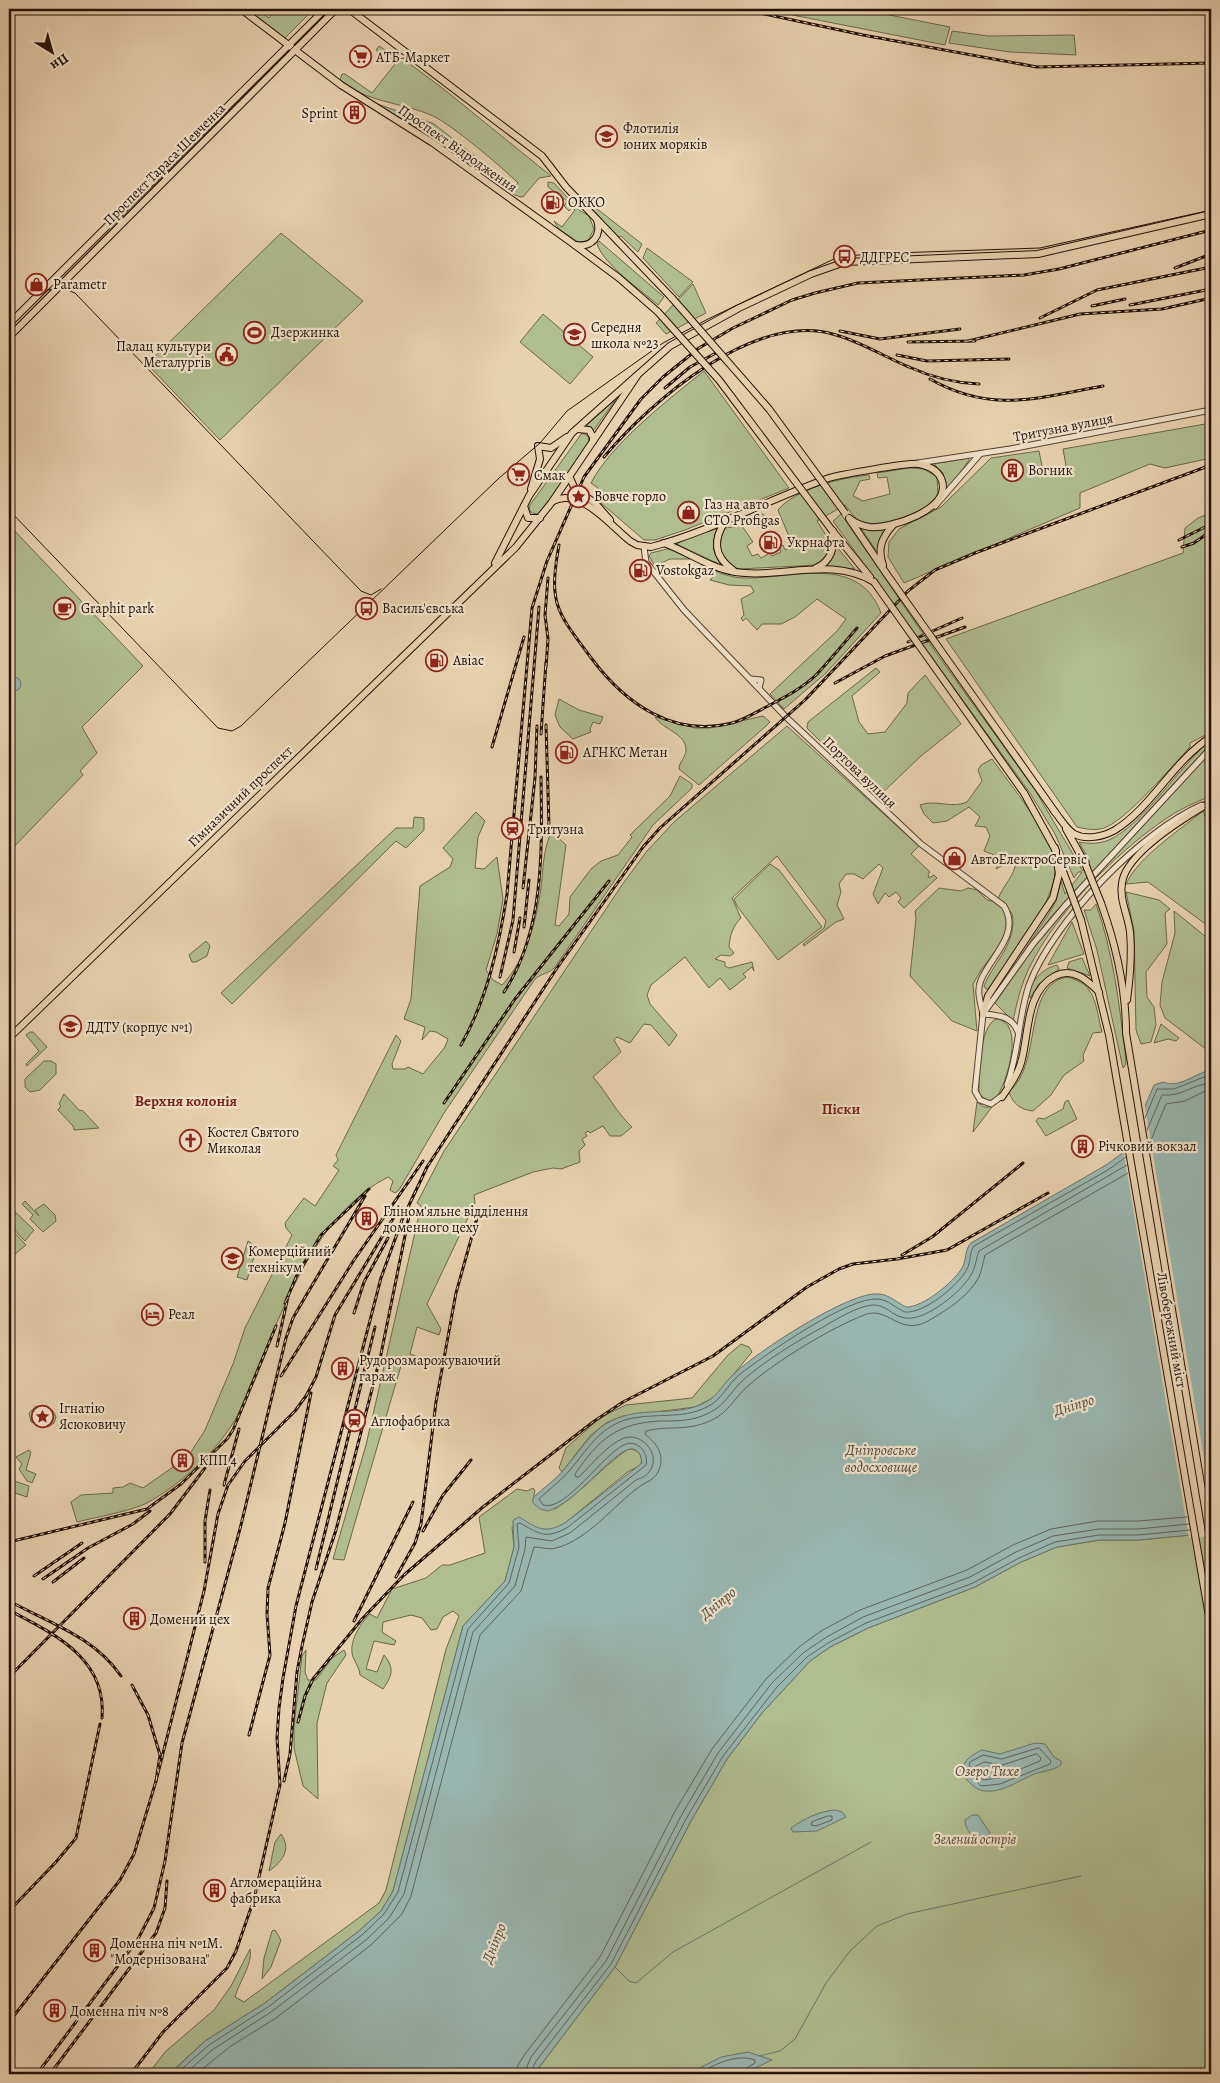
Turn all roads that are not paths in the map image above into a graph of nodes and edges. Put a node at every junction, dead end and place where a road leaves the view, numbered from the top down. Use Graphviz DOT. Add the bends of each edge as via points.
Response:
graph roads {
  1 [pos="241,9"];
  2 [pos="325,9"];
  3 [pos="336,9"];
  4 [pos="349,9"];
  5 [pos="288,44"];
  6 [pos="296,50"];
  7 [pos="1211,214"];
  8 [pos="597,220"];
  9 [pos="572,244"];
  10 [pos="9,324"];
  11 [pos="9,337"];
  12 [pos="637,376"];
  13 [pos="1211,410"];
  14 [pos="575,431"];
  15 [pos="593,442"];
  16 [pos="980,454"];
  17 [pos="918,463"];
  18 [pos="570,476"];
  19 [pos="529,496"];
  20 [pos="552,502"];
  21 [pos="524,506"];
  22 [pos="927,511"];
  23 [pos="847,516"];
  24 [pos="540,518"];
  25 [pos="726,519"];
  26 [pos="894,524"];
  27 [pos="832,529"];
  28 [pos="620,533"];
  29 [pos="664,544"];
  30 [pos="644,547"];
  31 [pos="813,569"];
  32 [pos="489,572"];
  33 [pos="736,572"];
  34 [pos="886,573"];
  35 [pos="874,582"];
  36 [pos="1211,737"];
  37 [pos="1211,748"];
  38 [pos="1211,802"];
  39 [pos="1054,810"];
  40 [pos="1055,848"];
  41 [pos="1100,992"];
  42 [pos="1126,1009"];
  43 [pos="983,1014"];
  44 [pos="1018,1033"];
  45 [pos="9,1038"];
  46 [pos="1002,1097"];
  47 [pos="1211,1544"];
  48 [pos="1211,1628"];
  1 -- 5 [label="main road, Проспект Відродження"];
  2 -- 5 [label="main road, Проспект Тараса Шевченка"];
  3 -- 6 [label="main road, Проспект Тараса Шевченка"];
  4 -- 8 [label="main road" via="542,156"];
  5 -- 6 [label="main road, Проспект Відродження"];
  5 -- 10 [label="main road, Проспект Тараса Шевченка"];
  6 -- 9 [label="main road, Проспект Відродження" via="342,85 433,143"];
  6 -- 11 [label="main road, Проспект Тараса Шевченка"];
  7 -- 12 [label="main road" via="1038,254 845,262 811,274 703,326 670,346"];
  8 -- 9 [label="main road" via="599,231 594,241 583,246"];
  8 -- 23 [label="main road, bridge" via="758,395"];
  9 -- 27 [label="main road, Проспект Відродження, bridge" via="658,312 719,380"];
  12 -- 14 [label="main road"];
  12 -- 15 [label="main road, Гімназичний проспект"];
  13 -- 16 [label="street, Тритузна вулиця"];
  14 -- 15 [label="main road" via="589,430"];
  14 -- 19 [label="main road"];
  14 -- 19 [label="main road" via="551,448 538,446 540,459"];
  15 -- 18 [label="main road, Гімназичний проспект"];
  16 -- 17 [label="street, Тритузна вулиця"];
  16 -- 22 [label="street" via="941,501"];
  17 -- 22 [label="main road" via="932,468 942,481 940,497"];
  17 -- 25 [label="main road" via="831,478"];
  18 -- 20 [label="main road, Гімназичний проспект"];
  18 -- 28 [label="main road" via="574,489 595,503"];
  19 -- 21 [label="main road, Гімназичний проспект"];
  20 -- 24 [label="main road, Гімназичний проспект"];
  20 -- 28 [label="main road" via="561,497 573,498"];
  21 -- 24 [label="main road" via="528,518"];
  21 -- 32 [label="main road, Гімназичний проспект"];
  22 -- 26 [label="main road"];
  23 -- 26 [label="main road" via="870,527"];
  23 -- 34 [label="main road"];
  24 -- 32 [label="main road, Гімназичний проспект"];
  25 -- 29 [label="main road"];
  25 -- 33 [label="main road" via="718,532 717,551"];
  26 -- 34 [label="main road" via="886,533 880,550"];
  27 -- 31 [label="main road" via="832,552 823,564"];
  27 -- 35 [label="main road, Проспект Відродження"];
  28 -- 30 [label="main road"];
  29 -- 30 [label="main road"];
  29 -- 33 [label="main road"];
  30 -- 43 [label="street, Портова вулиця" via="648,567 759,689 893,819 1004,906 1010,926 981,980 979,990"];
  31 -- 33 [label="main road"];
  31 -- 35 [label="main road" via="850,571"];
  32 -- 45 [label="main road, Гімназичний проспект"];
  34 -- 39 [label="main road, bridge"];
  35 -- 40 [label="main road, Проспект Відродження, bridge" via="1024,793"];
  36 -- 39 [label="main road" via="1188,755 1113,832 1090,838 1072,833"];
  37 -- 43 [label="street" via="1064,907"];
  38 -- 42 [label="main road" via="1175,825 1137,858 1124,874 1122,891 1130,930"];
  38 -- 44 [label="street" via="1152,834 1069,919 1034,974"];
  39 -- 42 [label="main road, bridge" via="1085,863 1101,903 1110,928"];
  40 -- 41 [label="main road, Лівобережний міст, bridge" via="1081,920"];
  40 -- 43 [label="main road" via="1059,874 1053,898 988,996"];
  41 -- 46 [label="main road" via="1074,974 1064,973 1048,980 1032,1008 1019,1070"];
  41 -- 48 [label="main road, Лівобережний міст"];
  42 -- 47 [label="main road, Лівобережний міст" via="1126,1033"];
  43 -- 44 [label="street" via="1008,1019"];
  43 -- 46 [label="street" via="975,1091 985,1103 991,1104"];
  44 -- 46 [label="street" via="1012,1070"];
}
